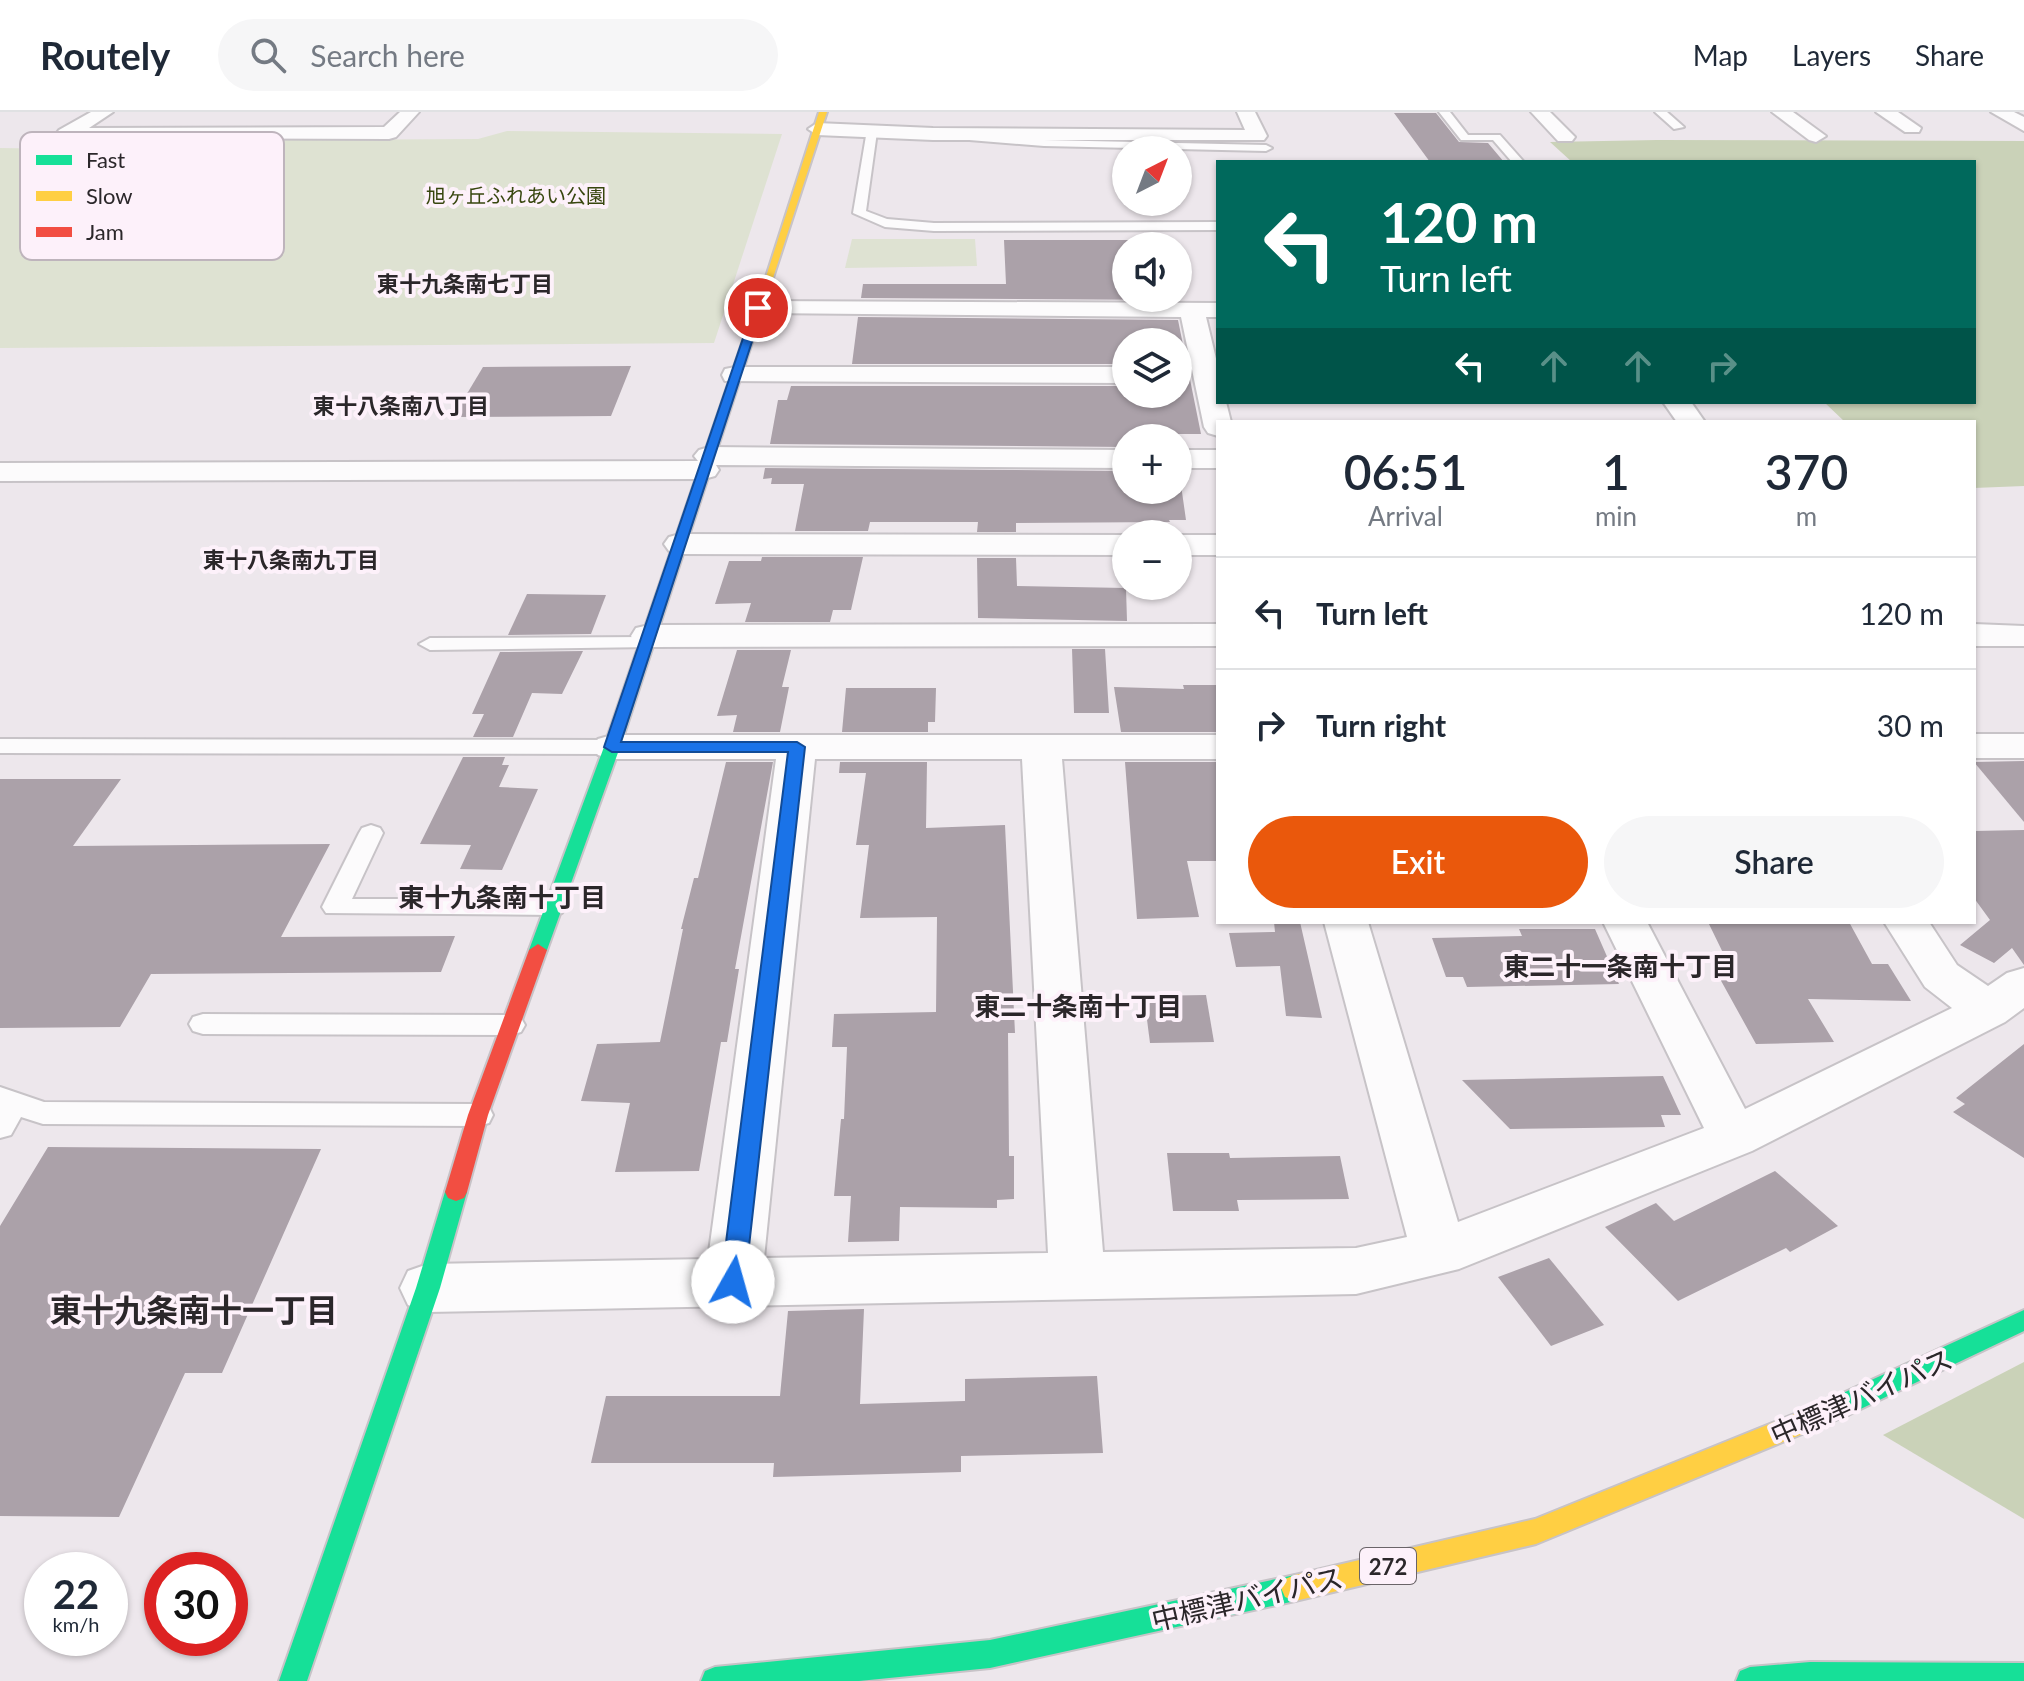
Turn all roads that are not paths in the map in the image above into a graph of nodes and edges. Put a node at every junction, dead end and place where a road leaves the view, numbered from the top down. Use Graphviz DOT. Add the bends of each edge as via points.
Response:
graph roads {
  1 [pos="104,112"];
  2 [pos="410,112"];
  3 [pos="986,112"];
  4 [pos="1079,112"];
  5 [pos="1246,112"];
  6 [pos="1444,112"];
  7 [pos="1540,112"];
  8 [pos="1660,112"];
  9 [pos="1781,112"];
  10 [pos="1885,112"];
  11 [pos="2000,112"];
  12 [pos="820,120"];
  13 [pos="2024,125"];
  14 [pos="1678,127"];
  15 [pos="1912,128"];
  16 [pos="69,132"];
  17 [pos="871,132"];
  18 [pos="284,133"];
  19 [pos="933,134"];
  20 [pos="987,134"];
  21 [pos="1084,135"];
  22 [pos="1816,136"];
  23 [pos="1565,137"];
  24 [pos="1261,142"];
  25 [pos="1275,160"];
  26 [pos="1516,160"];
  27 [pos="1216,215"];
  28 [pos="1181,225"];
  29 [pos="1216,226"];
  30 [pos="758,308"];
  31 [pos="1205,310"];
  32 [pos="735,375"];
  33 [pos="1112,375"];
  34 [pos="1212,375"];
  35 [pos="1217,420"];
  36 [pos="1112,459"];
  37 [pos="1192,459"];
  38 [pos="1216,459"];
  39 [pos="707,463"];
  40 [pos="0,472"];
  41 [pos="680,544"];
  42 [pos="1112,545"];
  43 [pos="1192,545"];
  44 [pos="1216,545"];
  45 [pos="1216,635"];
  46 [pos="1976,635"];
  47 [pos="2021,636"];
  48 [pos="647,640"];
  49 [pos="430,644"];
  50 [pos="0,746"];
  51 [pos="1976,746"];
  52 [pos="2024,746"];
  53 [pos="612,747"];
  54 [pos="797,747"];
  55 [pos="1041,747"];
  56 [pos="1216,747"];
  57 [pos="371,833"];
  58 [pos="553,907"];
  59 [pos="1347,924"];
  60 [pos="1626,924"];
  61 [pos="1907,924"];
  62 [pos="2006,997"];
  63 [pos="203,1024"];
  64 [pos="511,1025"];
  65 [pos="5,1109"];
  66 [pos="478,1115"];
  67 [pos="1734,1137"];
  68 [pos="1439,1253"];
  69 [pos="1077,1276"];
  70 [pos="733,1282"];
  71 [pos="428,1288"];
  72 [pos="2024,1320"];
  73 [pos="2024,1677"];
  74 [pos="293,1681"];
  75 [pos="715,1681"];
  76 [pos="1750,1681"];
  1 -- 16 [label="street"];
  2 -- 18 [label="street" via="389,133"];
  3 -- 20 [label="street"];
  4 -- 21 [label="street"];
  5 -- 24 [label="street"];
  6 -- 26 [label="lane" via="1465,138 1496,137"];
  7 -- 23 [label="street"];
  8 -- 14 [label="lane"];
  9 -- 22 [label="street"];
  10 -- 15 [label="street"];
  11 -- 13 [label="street"];
  12 -- 17 [label="street"];
  12 -- 30 [label="main road"];
  17 -- 19 [label="street"];
  17 -- 28 [label="lane" via="859,213 885,223"];
  19 -- 20 [label="street"];
  19 -- 24 [label="lane" via="1044,143"];
  20 -- 21 [label="street"];
  21 -- 24 [label="street"];
  24 -- 25 [label="lane"];
  27 -- 28 [label="lane"];
  28 -- 29 [label="lane"];
  30 -- 31 [label="street"];
  30 -- 32 [label="main road"];
  31 -- 34 [label="street"];
  32 -- 33 [label="street"];
  32 -- 39 [label="main road"];
  34 -- 35 [label="street"];
  36 -- 39 [label="street"];
  37 -- 38 [label="street"];
  39 -- 40 [label="street"];
  39 -- 41 [label="main road"];
  41 -- 42 [label="street"];
  41 -- 48 [label="main road"];
  43 -- 44 [label="street"];
  45 -- 48 [label="street"];
  46 -- 47 [label="street"];
  48 -- 49 [label="lane"];
  48 -- 53 [label="main road"];
  50 -- 53 [label="lane"];
  51 -- 52 [label="street"];
  53 -- 54 [label="street"];
  53 -- 58 [label="main road"];
  54 -- 55 [label="street"];
  54 -- 70 [label="street"];
  55 -- 56 [label="street"];
  55 -- 69 [label="street"];
  57 -- 58 [label="lane" via="335,907"];
  58 -- 64 [label="main road"];
  59 -- 68 [label="street"];
  60 -- 67 [label="street"];
  61 -- 62 [label="street" via="1941,976"];
  62 -- 67 [label="street"];
  63 -- 64 [label="lane"];
  64 -- 66 [label="main road"];
  65 -- 66 [label="lane"];
  66 -- 71 [label="main road"];
  67 -- 68 [label="street"];
  68 -- 69 [label="street" via="1356,1271"];
  69 -- 70 [label="street"];
  70 -- 71 [label="street"];
  71 -- 74 [label="main road"];
  72 -- 75 [label="main road, 中標津バイパス / 272" via="1800,1425 1536,1531 990,1654"];
  73 -- 76 [label="main road" via="1810,1676"];
}
